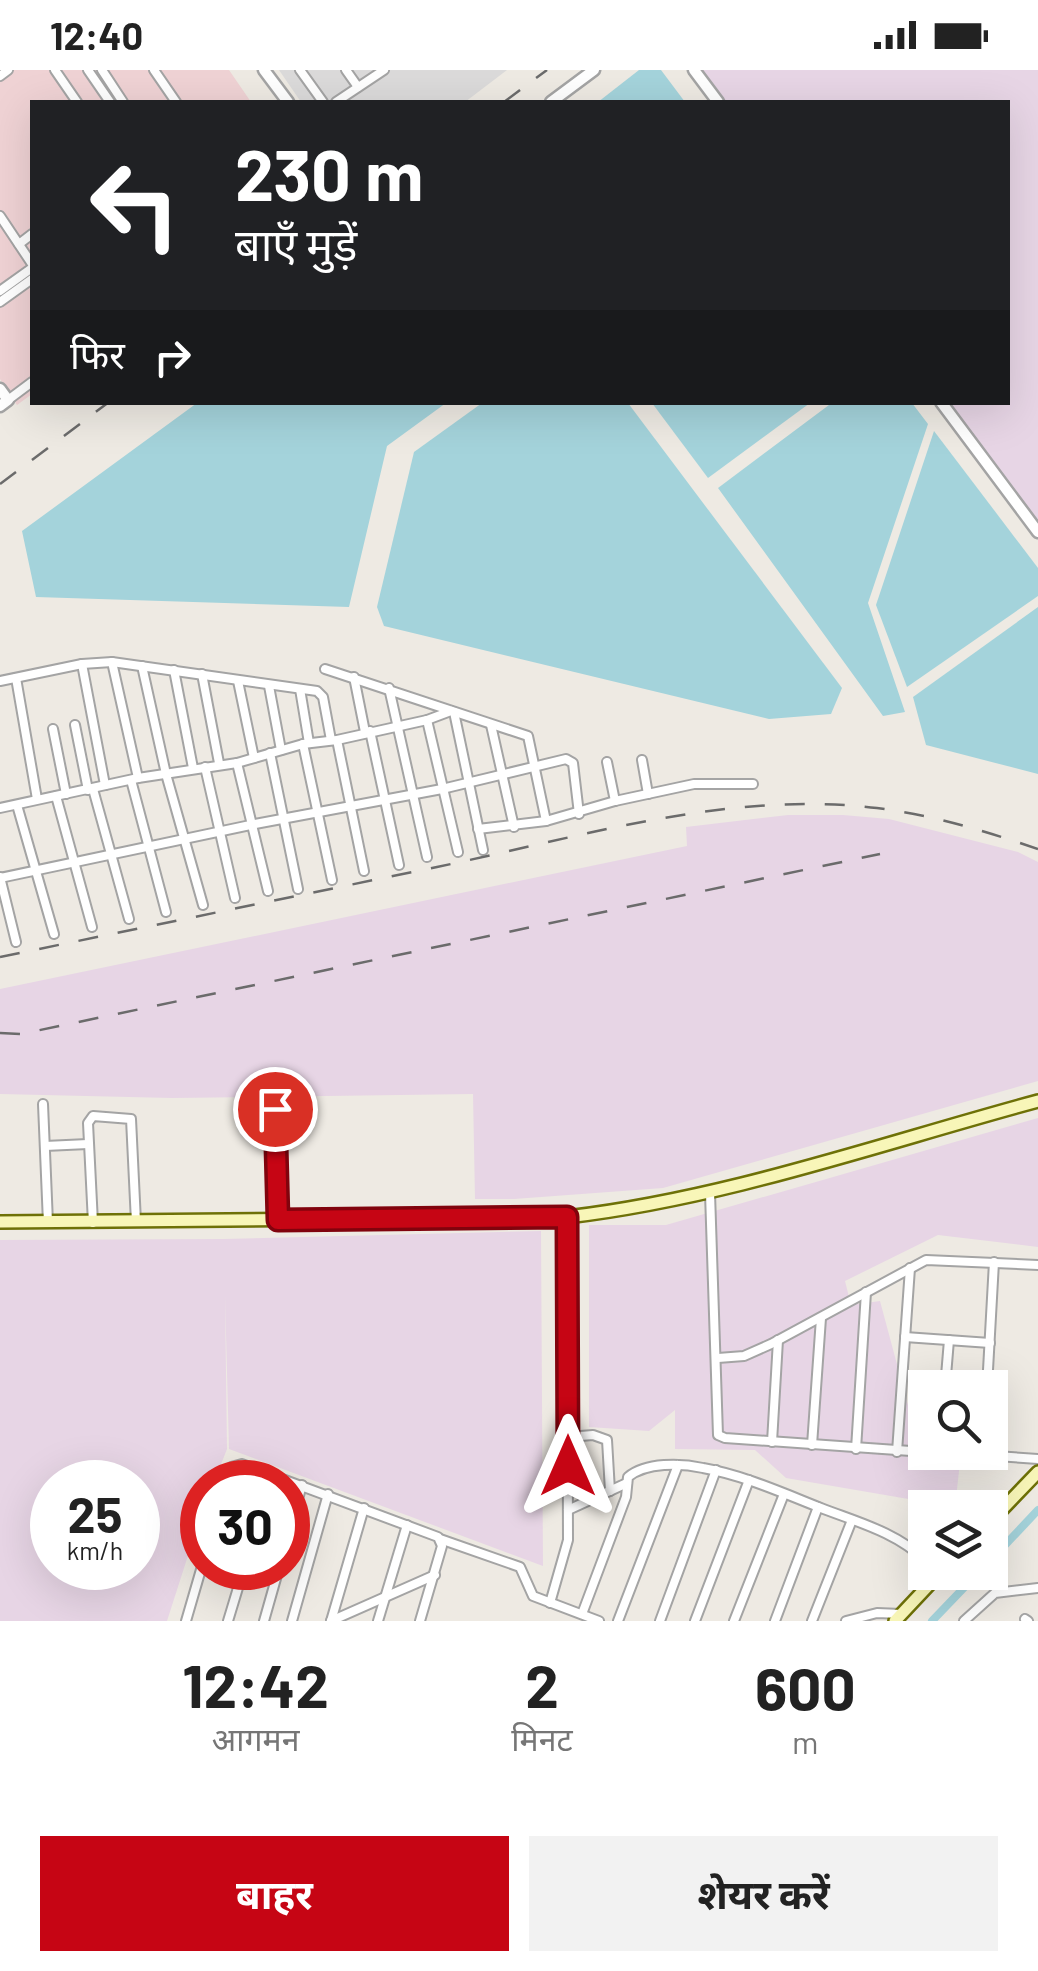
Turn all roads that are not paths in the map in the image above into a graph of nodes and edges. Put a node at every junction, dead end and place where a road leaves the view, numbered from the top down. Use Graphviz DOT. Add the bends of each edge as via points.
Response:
graph roads {
  1 [pos="8,70"];
  2 [pos="55,70"];
  3 [pos="88,70"];
  4 [pos="102,70"];
  5 [pos="154,70"];
  6 [pos="264,70"];
  7 [pos="300,70"];
  8 [pos="346,70"];
  9 [pos="384,70"];
  10 [pos="594,70"];
  11 [pos="694,70"];
  12 [pos="0,76"];
  13 [pos="358,88"];
  14 [pos="76,100"];
  15 [pos="109,100"];
  16 [pos="123,100"];
  17 [pos="175,100"];
  18 [pos="286,100"];
  19 [pos="321,100"];
  20 [pos="339,100"];
  21 [pos="554,100"];
  22 [pos="716,100"];
  23 [pos="0,216"];
  24 [pos="30,235"];
  25 [pos="18,244"];
  26 [pos="30,263"];
  27 [pos="30,268"];
  28 [pos="30,280"];
  29 [pos="0,291"];
  30 [pos="0,302"];
  31 [pos="30,383"];
  32 [pos="2,399"];
  33 [pos="944,405"];
  34 [pos="1038,532"];
  35 [pos="112,662"];
  36 [pos="82,664"];
  37 [pos="142,666"];
  38 [pos="325,668"];
  39 [pos="174,670"];
  40 [pos="202,674"];
  41 [pos="354,677"];
  42 [pos="16,678"];
  43 [pos="0,681"];
  44 [pos="238,681"];
  45 [pos="269,686"];
  46 [pos="300,688"];
  47 [pos="389,688"];
  48 [pos="453,711"];
  49 [pos="427,720"];
  50 [pos="74,724"];
  51 [pos="398,725"];
  52 [pos="491,725"];
  53 [pos="53,729"];
  54 [pos="368,732"];
  55 [pos="334,740"];
  56 [pos="306,743"];
  57 [pos="281,750"];
  58 [pos="270,753"];
  59 [pos="254,758"];
  60 [pos="642,760"];
  61 [pos="237,762"];
  62 [pos="607,762"];
  63 [pos="220,763"];
  64 [pos="193,768"];
  65 [pos="204,768"];
  66 [pos="535,768"];
  67 [pos="166,774"];
  68 [pos="503,776"];
  69 [pos="134,779"];
  70 [pos="469,783"];
  71 [pos="753,784"];
  72 [pos="105,785"];
  73 [pos="442,789"];
  74 [pos="90,790"];
  75 [pos="66,794"];
  76 [pos="414,794"];
  77 [pos="648,794"];
  78 [pos="56,796"];
  79 [pos="37,799"];
  80 [pos="385,800"];
  81 [pos="615,801"];
  82 [pos="18,805"];
  83 [pos="350,806"];
  84 [pos="0,808"];
  85 [pos="318,814"];
  86 [pos="579,814"];
  87 [pos="284,820"];
  88 [pos="546,821"];
  89 [pos="254,824"];
  90 [pos="514,827"];
  91 [pos="478,830"];
  92 [pos="220,831"];
  93 [pos="186,838"];
  94 [pos="150,846"];
  95 [pos="483,850"];
  96 [pos="458,852"];
  97 [pos="109,856"];
  98 [pos="427,857"];
  99 [pos="72,864"];
  100 [pos="398,865"];
  101 [pos="38,870"];
  102 [pos="364,872"];
  103 [pos="0,878"];
  104 [pos="332,880"];
  105 [pos="298,889"];
  106 [pos="268,891"];
  107 [pos="234,898"];
  108 [pos="203,905"];
  109 [pos="166,912"];
  110 [pos="130,919"];
  111 [pos="92,927"];
  112 [pos="54,934"];
  113 [pos="16,942"];
  114 [pos="1038,1100"];
  115 [pos="44,1104"];
  116 [pos="275,1109"];
  117 [pos="88,1144"];
  118 [pos="46,1146"];
  119 [pos="710,1193"];
  120 [pos="567,1217"];
  121 [pos="278,1220"];
  122 [pos="0,1222"];
  123 [pos="136,1222"];
  124 [pos="48,1223"];
  125 [pos="93,1223"];
  126 [pos="994,1262"];
  127 [pos="1038,1265"];
  128 [pos="910,1268"];
  129 [pos="866,1292"];
  130 [pos="820,1318"];
  131 [pos="905,1337"];
  132 [pos="778,1340"];
  133 [pos="949,1340"];
  134 [pos="990,1343"];
  135 [pos="718,1358"];
  136 [pos="946,1370"];
  137 [pos="988,1370"];
  138 [pos="568,1437"];
  139 [pos="772,1442"];
  140 [pos="812,1445"];
  141 [pos="856,1449"];
  142 [pos="897,1452"];
  143 [pos="908,1452"];
  144 [pos="1008,1455"];
  145 [pos="1038,1458"];
  146 [pos="678,1465"];
  147 [pos="716,1470"];
  148 [pos="1038,1472"];
  149 [pos="749,1480"];
  150 [pos="627,1483"];
  151 [pos="310,1488"];
  152 [pos="610,1491"];
  153 [pos="328,1494"];
  154 [pos="784,1494"];
  155 [pos="1008,1503"];
  156 [pos="818,1507"];
  157 [pos="364,1508"];
  158 [pos="568,1510"];
  159 [pos="852,1520"];
  160 [pos="408,1525"];
  161 [pos="440,1540"];
  162 [pos="908,1547"];
  163 [pos="435,1575"];
  164 [pos="1038,1588"];
  165 [pos="195,1590"];
  166 [pos="237,1590"];
  167 [pos="272,1590"];
  168 [pos="924,1590"];
  169 [pos="386,1596"];
  170 [pos="550,1603"];
  171 [pos="582,1614"];
  172 [pos="899,1617"];
  173 [pos="969,1620"];
  174 [pos="186,1621"];
  175 [pos="228,1621"];
  176 [pos="264,1621"];
  177 [pos="292,1621"];
  178 [pos="378,1621"];
  179 [pos="420,1621"];
  180 [pos="599,1621"];
  181 [pos="618,1621"];
  182 [pos="660,1621"];
  183 [pos="696,1621"];
  184 [pos="734,1621"];
  185 [pos="776,1621"];
  186 [pos="812,1621"];
  187 [pos="846,1621"];
  1 -- 12 [label="street"];
  2 -- 14 [label="street"];
  3 -- 15 [label="street"];
  4 -- 16 [label="street"];
  5 -- 17 [label="street"];
  6 -- 18 [label="street"];
  7 -- 19 [label="street"];
  8 -- 13 [label="street"];
  9 -- 13 [label="street"];
  10 -- 21 [label="street"];
  11 -- 22 [label="street"];
  13 -- 20 [label="street"];
  23 -- 25 [label="street"];
  24 -- 25 [label="street"];
  25 -- 26 [label="street"];
  27 -- 29 [label="street"];
  28 -- 30 [label="street"];
  31 -- 32 [label="street"];
  33 -- 34 [label="street"];
  35 -- 36 [label="street"];
  35 -- 37 [label="street"];
  35 -- 69 [label="street"];
  36 -- 42 [label="street"];
  36 -- 72 [label="street"];
  37 -- 39 [label="street"];
  37 -- 67 [label="street"];
  38 -- 41 [label="street"];
  39 -- 40 [label="street"];
  39 -- 64 [label="street"];
  40 -- 44 [label="street"];
  40 -- 63 [label="street"];
  41 -- 47 [label="street"];
  41 -- 54 [label="street"];
  42 -- 43 [label="street"];
  42 -- 79 [label="street"];
  44 -- 45 [label="street"];
  44 -- 59 [label="street"];
  45 -- 46 [label="street"];
  45 -- 57 [label="street"];
  46 -- 55 [label="street" via="321,694"];
  46 -- 56 [label="street"];
  47 -- 48 [label="street"];
  47 -- 51 [label="street"];
  48 -- 49 [label="street"];
  48 -- 52 [label="street"];
  48 -- 70 [label="street"];
  49 -- 51 [label="street"];
  49 -- 73 [label="street"];
  50 -- 74 [label="street"];
  51 -- 54 [label="street"];
  51 -- 76 [label="street"];
  52 -- 66 [label="street" via="528,736"];
  52 -- 68 [label="street"];
  53 -- 75 [label="street"];
  54 -- 55 [label="street"];
  54 -- 80 [label="street"];
  55 -- 56 [label="street"];
  55 -- 83 [label="street"];
  56 -- 57 [label="street"];
  56 -- 85 [label="street"];
  57 -- 58 [label="street"];
  58 -- 59 [label="street"];
  58 -- 87 [label="street"];
  59 -- 61 [label="street"];
  60 -- 77 [label="street"];
  61 -- 63 [label="street"];
  61 -- 89 [label="street"];
  62 -- 81 [label="street"];
  63 -- 65 [label="street"];
  64 -- 65 [label="street"];
  64 -- 67 [label="street"];
  65 -- 92 [label="street"];
  66 -- 68 [label="street"];
  66 -- 86 [label="street" via="572,761"];
  66 -- 88 [label="street"];
  67 -- 69 [label="street"];
  67 -- 93 [label="street"];
  68 -- 70 [label="street"];
  68 -- 90 [label="street"];
  69 -- 72 [label="street"];
  69 -- 94 [label="street"];
  70 -- 73 [label="street"];
  70 -- 91 [label="street"];
  71 -- 77 [label="street" via="701,783"];
  72 -- 74 [label="street"];
  73 -- 76 [label="street"];
  73 -- 96 [label="street"];
  74 -- 75 [label="street"];
  74 -- 97 [label="street"];
  75 -- 78 [label="street"];
  76 -- 80 [label="street"];
  76 -- 98 [label="street"];
  77 -- 81 [label="street"];
  78 -- 79 [label="street"];
  78 -- 99 [label="street"];
  79 -- 82 [label="street"];
  80 -- 83 [label="street"];
  80 -- 100 [label="street"];
  81 -- 86 [label="street"];
  82 -- 84 [label="street"];
  82 -- 101 [label="street"];
  83 -- 85 [label="street"];
  83 -- 102 [label="street"];
  85 -- 87 [label="street"];
  85 -- 104 [label="street"];
  86 -- 88 [label="street"];
  87 -- 89 [label="street"];
  87 -- 105 [label="street"];
  88 -- 90 [label="street"];
  89 -- 92 [label="street"];
  89 -- 106 [label="street"];
  90 -- 91 [label="street"];
  91 -- 95 [label="street"];
  92 -- 93 [label="street"];
  92 -- 107 [label="street"];
  93 -- 94 [label="street"];
  93 -- 108 [label="street"];
  94 -- 97 [label="street"];
  94 -- 109 [label="street"];
  97 -- 99 [label="street"];
  97 -- 110 [label="street"];
  99 -- 101 [label="street"];
  99 -- 111 [label="street"];
  101 -- 103 [label="street"];
  101 -- 112 [label="street"];
  103 -- 113 [label="street"];
  114 -- 119 [label="main road"];
  115 -- 118 [label="street"];
  116 -- 121 [label="street"];
  117 -- 118 [label="street"];
  117 -- 123 [label="street" via="91,1117 131,1119"];
  117 -- 125 [label="street"];
  118 -- 124 [label="street"];
  119 -- 120 [label="main road"];
  119 -- 135 [label="street"];
  120 -- 121 [label="main road"];
  120 -- 138 [label="street"];
  121 -- 123 [label="main road"];
  122 -- 124 [label="main road"];
  123 -- 125 [label="main road"];
  124 -- 125 [label="main road"];
  126 -- 127 [label="street"];
  126 -- 128 [label="street" via="944,1258"];
  126 -- 134 [label="street"];
  128 -- 129 [label="street"];
  128 -- 131 [label="street"];
  129 -- 130 [label="street"];
  129 -- 141 [label="street"];
  130 -- 132 [label="street"];
  130 -- 140 [label="street"];
  131 -- 133 [label="street"];
  131 -- 142 [label="street"];
  132 -- 135 [label="street" via="744,1356"];
  132 -- 139 [label="street"];
  133 -- 134 [label="street"];
  133 -- 136 [label="street"];
  134 -- 137 [label="street"];
  135 -- 139 [label="street" via="718,1435"];
  138 -- 152 [label="street" via="607,1440"];
  138 -- 158 [label="street"];
  139 -- 140 [label="street"];
  140 -- 141 [label="street"];
  141 -- 142 [label="street"];
  142 -- 143 [label="street"];
  144 -- 145 [label="street"];
  146 -- 147 [label="street"];
  146 -- 150 [label="street" via="638,1470"];
  146 -- 181 [label="street"];
  147 -- 149 [label="street"];
  147 -- 182 [label="street"];
  148 -- 155 [label="main road"];
  149 -- 154 [label="street"];
  149 -- 183 [label="street"];
  150 -- 152 [label="street"];
  150 -- 171 [label="street"];
  151 -- 153 [label="street"];
  152 -- 158 [label="street"];
  153 -- 157 [label="street"];
  153 -- 177 [label="street"];
  154 -- 156 [label="street"];
  154 -- 184 [label="street"];
  156 -- 159 [label="street"];
  156 -- 185 [label="street"];
  157 -- 160 [label="street"];
  157 -- 169 [label="street" via="331,1621"];
  158 -- 170 [label="street" via="567,1550"];
  159 -- 162 [label="street"];
  159 -- 186 [label="street"];
  160 -- 161 [label="street"];
  160 -- 169 [label="street"];
  161 -- 163 [label="street"];
  161 -- 170 [label="street" via="520,1567 530,1592"];
  163 -- 169 [label="street"];
  163 -- 179 [label="street"];
  164 -- 173 [label="street" via="995,1593"];
  165 -- 174 [label="street"];
  166 -- 175 [label="street"];
  167 -- 176 [label="street"];
  168 -- 172 [label="main road"];
  169 -- 178 [label="street"];
  170 -- 171 [label="street"];
  171 -- 180 [label="street"];
  172 -- 187 [label="street" via="877,1613"];
}
